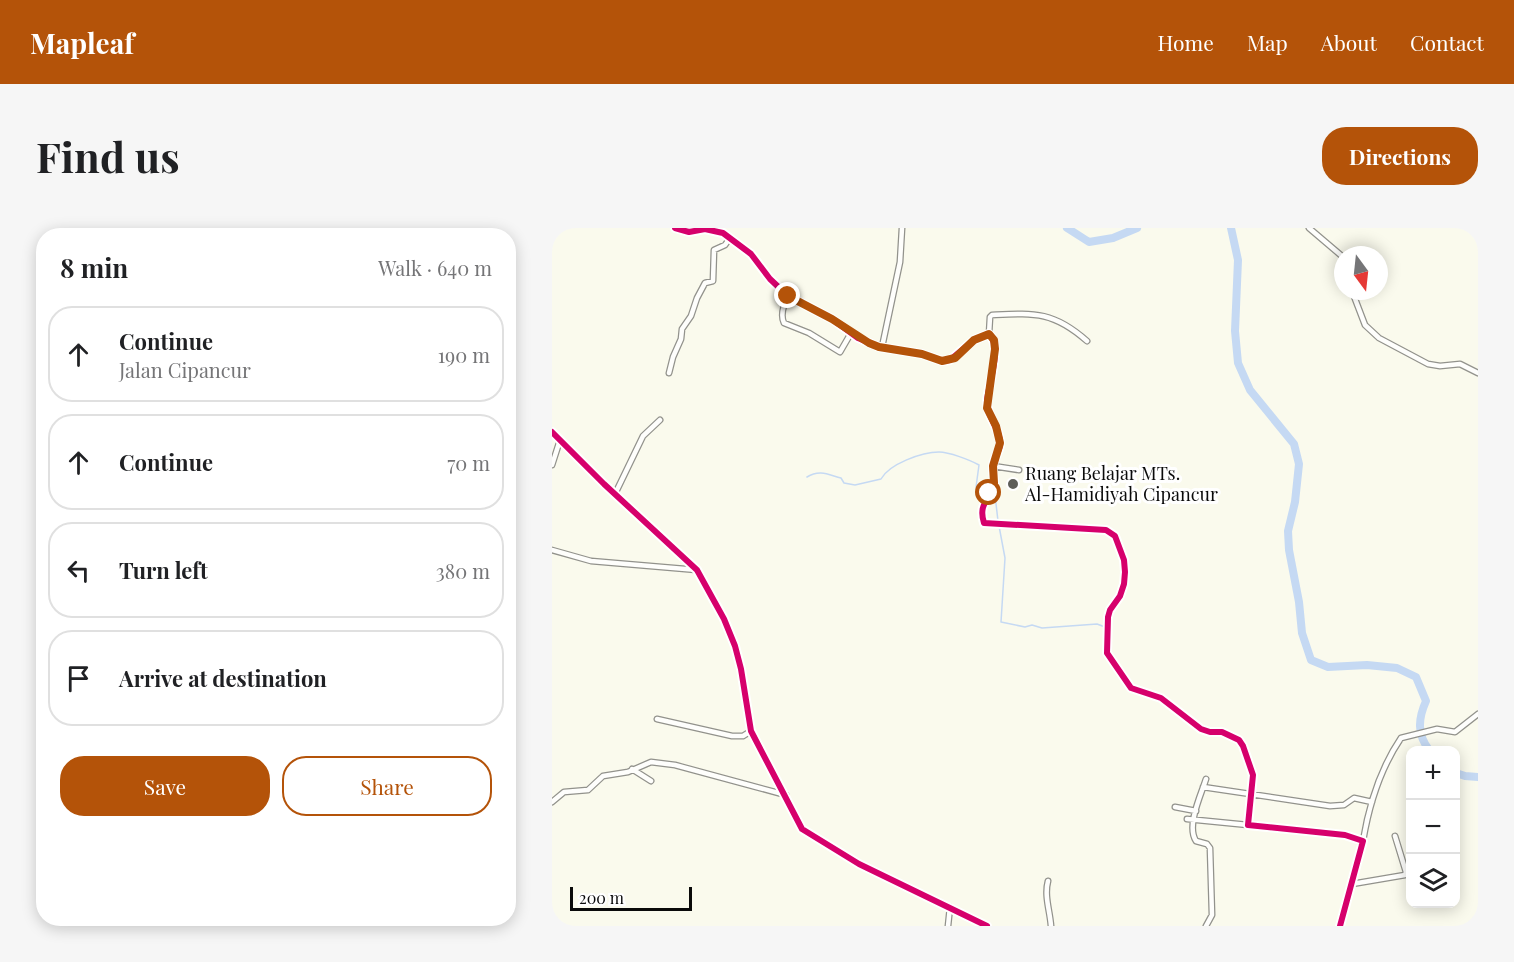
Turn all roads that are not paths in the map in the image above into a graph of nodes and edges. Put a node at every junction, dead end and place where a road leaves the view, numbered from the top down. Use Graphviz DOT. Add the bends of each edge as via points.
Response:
graph roads {
  1 [pos="675,228"];
  2 [pos="902,228"];
  3 [pos="1309,228"];
  4 [pos="730,238"];
  5 [pos="1334,249"];
  6 [pos="788,296"];
  7 [pos="1355,300"];
  8 [pos="851,333"];
  9 [pos="989,334"];
  10 [pos="1087,341"];
  11 [pos="882,347"];
  12 [pos="1478,372"];
  13 [pos="669,373"];
  14 [pos="660,420"];
  15 [pos="552,432"];
  16 [pos="560,440"];
  17 [pos="552,465"];
  18 [pos="993,466"];
  19 [pos="1019,470"];
  20 [pos="615,494"];
  21 [pos="552,550"];
  22 [pos="697,570"];
  23 [pos="1478,714"];
  24 [pos="657,719"];
  25 [pos="751,731"];
  26 [pos="633,769"];
  27 [pos="1206,779"];
  28 [pos="651,781"];
  29 [pos="1203,787"];
  30 [pos="1252,794"];
  31 [pos="786,795"];
  32 [pos="552,802"];
  33 [pos="1372,802"];
  34 [pos="1175,807"];
  35 [pos="1196,811"];
  36 [pos="1186,819"];
  37 [pos="1194,821"];
  38 [pos="1248,825"];
  39 [pos="1395,836"];
  40 [pos="1363,841"];
  41 [pos="1048,881"];
  42 [pos="1352,884"];
  43 [pos="950,907"];
  44 [pos="948,926"];
  45 [pos="987,926"];
  46 [pos="1051,926"];
  47 [pos="1206,926"];
  48 [pos="1340,926"];
  1 -- 4 [label="street" via="688,232 705,229"];
  2 -- 11 [label="street" via="900,262"];
  3 -- 5 [label="street"];
  4 -- 6 [label="street" via="751,254"];
  4 -- 13 [label="street" via="714,250 713,281 705,283 696,298 691,316 682,328"];
  6 -- 8 [label="street"];
  6 -- 8 [label="street" via="783,307 784,323 840,352"];
  7 -- 12 [label="street" via="1365,325 1379,338 1428,364 1460,364"];
  8 -- 11 [label="street"];
  9 -- 10 [label="street" via="992,315 1033,313 1064,324"];
  9 -- 11 [label="street" via="974,340 955,358 942,361"];
  9 -- 18 [label="street" via="995,349 987,408 1000,443"];
  14 -- 20 [label="street" via="643,436"];
  15 -- 16 [label="street"];
  16 -- 17 [label="street"];
  16 -- 20 [label="street"];
  18 -- 19 [label="street"];
  18 -- 30 [label="street" via="994,483 981,511 986,525 1106,530 1115,536 1125,572 1120,596 1108,617 1106,647 1110,657 1131,688 1161,698 1201,729 1239,740 1252,768"];
  20 -- 22 [label="street"];
  21 -- 22 [label="street" via="591,561"];
  22 -- 25 [label="street" via="735,646"];
  23 -- 33 [label="street" via="1455,732 1434,729 1401,738 1389,756"];
  24 -- 25 [label="street" via="732,736"];
  25 -- 31 [label="street"];
  26 -- 28 [label="street"];
  26 -- 31 [label="street" via="646,762 660,762"];
  26 -- 32 [label="street" via="603,776 588,790 564,792"];
  27 -- 29 [label="street"];
  29 -- 30 [label="street"];
  29 -- 35 [label="street"];
  30 -- 33 [label="street" via="1330,806 1344,805 1354,798"];
  30 -- 38 [label="street"];
  31 -- 43 [label="street" via="802,829 816,839 858,864"];
  33 -- 40 [label="street"];
  34 -- 35 [label="street"];
  35 -- 37 [label="street"];
  36 -- 37 [label="street"];
  37 -- 38 [label="street"];
  37 -- 47 [label="street" via="1194,838 1210,846 1212,915"];
  38 -- 40 [label="street" via="1345,835"];
  39 -- 42 [label="street" via="1406,875"];
  40 -- 42 [label="street"];
  41 -- 46 [label="street"];
  42 -- 48 [label="street"];
  43 -- 44 [label="street"];
  43 -- 45 [label="street"];
}
